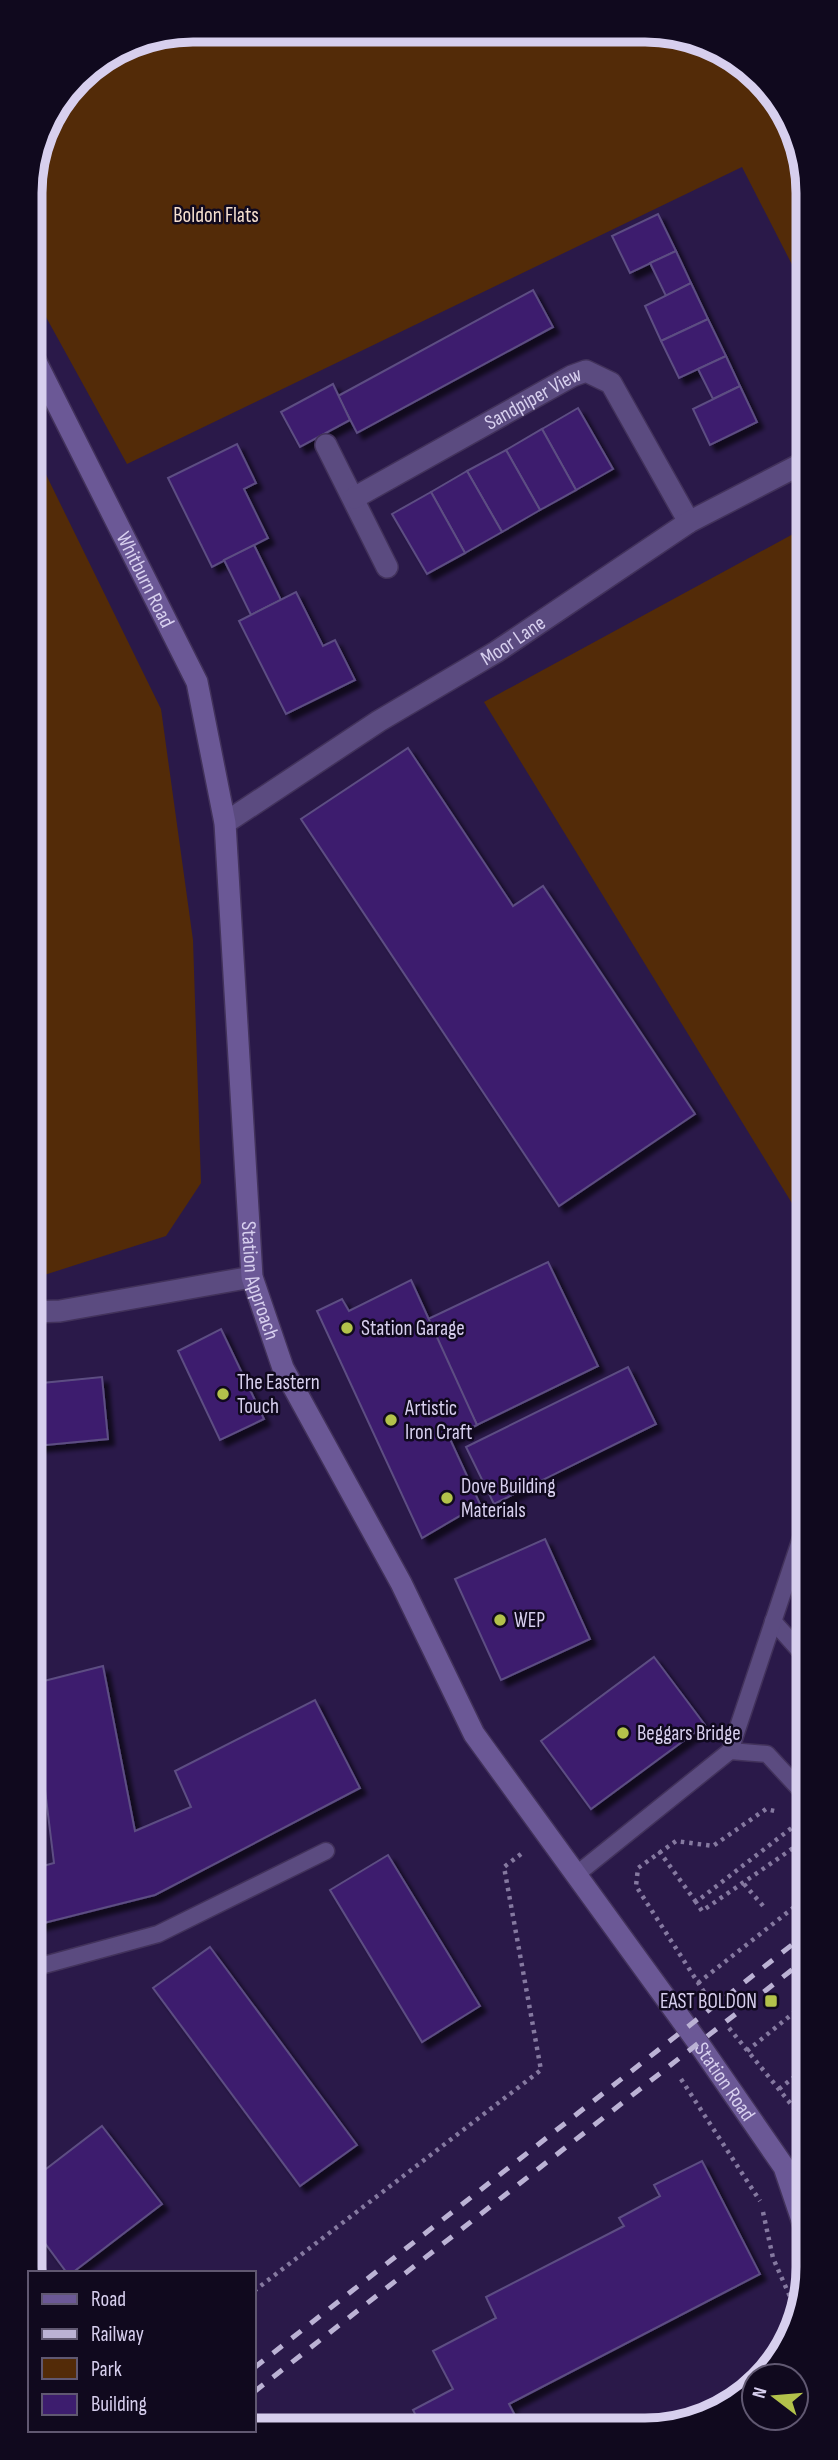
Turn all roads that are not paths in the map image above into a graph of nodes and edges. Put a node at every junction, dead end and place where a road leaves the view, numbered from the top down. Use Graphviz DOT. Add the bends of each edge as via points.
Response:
graph roads {
  1 [pos="42,374"];
  2 [pos="326,445"];
  3 [pos="796,467"];
  4 [pos="354,498"];
  5 [pos="689,522"];
  6 [pos="387,567"];
  7 [pos="225,824"];
  8 [pos="252,1277"];
  9 [pos="42,1312"];
  10 [pos="796,1553"];
  11 [pos="773,1621"];
  12 [pos="796,1647"];
  13 [pos="730,1751"];
  14 [pos="796,1785"];
  15 [pos="547,1834"];
  16 [pos="326,1851"];
  17 [pos="576,1874"];
  18 [pos="42,1966"];
  19 [pos="796,2202"];
  1 -- 7 [label="main road, Whitburn Road" via="197,682"];
  2 -- 4 [label="street"];
  3 -- 5 [label="street, Moor Lane"];
  4 -- 5 [label="street, Sandpiper View" via="586,371 611,383"];
  4 -- 6 [label="street"];
  5 -- 7 [label="street, Moor Lane" via="507,645 379,721"];
  7 -- 8 [label="main road, Station Approach"];
  8 -- 9 [label="street"];
  8 -- 15 [label="main road, Station Approach" via="283,1368 401,1583 474,1734"];
  10 -- 11 [label="lane"];
  11 -- 12 [label="lane"];
  11 -- 13 [label="lane"];
  13 -- 14 [label="lane" via="767,1754"];
  13 -- 17 [label="lane"];
  15 -- 17 [label="main road, Station Road"];
  16 -- 18 [label="lane" via="158,1934"];
  17 -- 19 [label="main road, Station Road" via="784,2167"];
}
